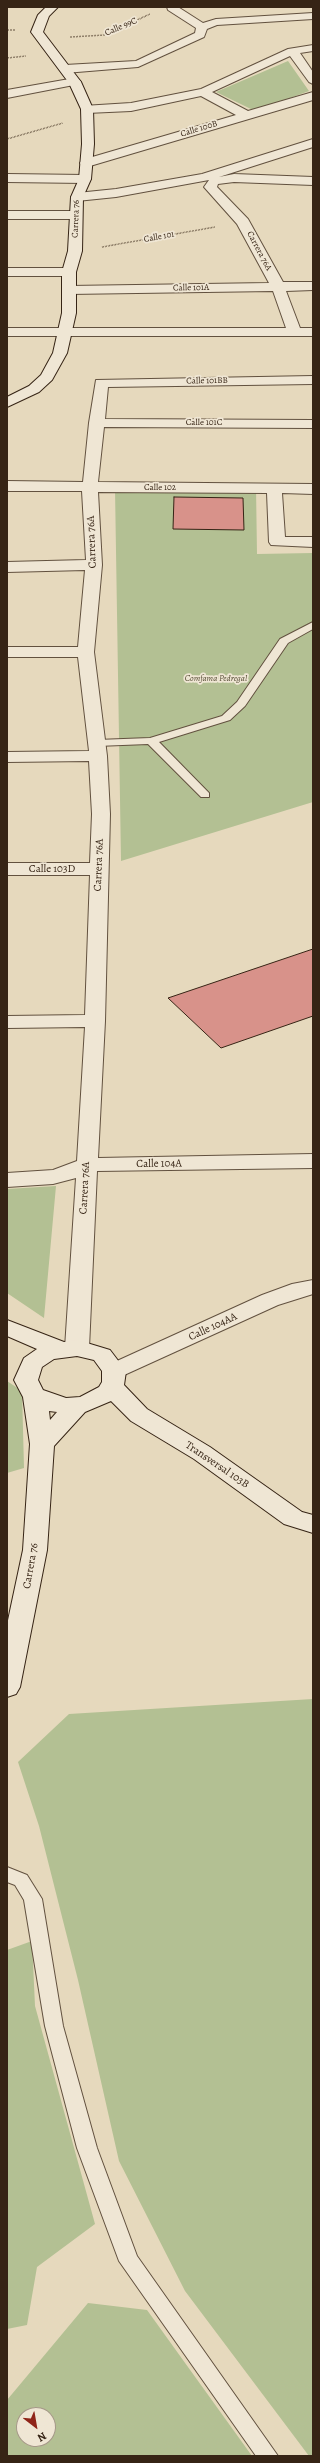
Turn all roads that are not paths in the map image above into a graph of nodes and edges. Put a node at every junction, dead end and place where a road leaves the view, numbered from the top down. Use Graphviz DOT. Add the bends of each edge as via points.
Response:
graph roads {
  1 [pos="52,7"];
  2 [pos="173,7"];
  3 [pos="313,16"];
  4 [pos="202,27"];
  5 [pos="313,48"];
  6 [pos="292,51"];
  7 [pos="65,69"];
  8 [pos="313,80"];
  9 [pos="75,82"];
  10 [pos="203,92"];
  11 [pos="7,94"];
  12 [pos="313,96"];
  13 [pos="87,113"];
  14 [pos="246,115"];
  15 [pos="313,143"];
  16 [pos="289,151"];
  17 [pos="301,161"];
  18 [pos="86,163"];
  19 [pos="7,178"];
  20 [pos="85,179"];
  21 [pos="313,181"];
  22 [pos="77,197"];
  23 [pos="7,215"];
  24 [pos="76,215"];
  25 [pos="7,272"];
  26 [pos="69,272"];
  27 [pos="278,286"];
  28 [pos="313,286"];
  29 [pos="68,290"];
  30 [pos="7,332"];
  31 [pos="66,332"];
  32 [pos="295,332"];
  33 [pos="313,332"];
  34 [pos="313,380"];
  35 [pos="101,383"];
  36 [pos="7,403"];
  37 [pos="96,423"];
  38 [pos="313,424"];
  39 [pos="7,486"];
  40 [pos="90,488"];
  41 [pos="274,488"];
  42 [pos="313,489"];
  43 [pos="313,542"];
  44 [pos="94,566"];
  45 [pos="7,567"];
  46 [pos="313,625"];
  47 [pos="7,652"];
  48 [pos="86,652"];
  49 [pos="151,741"];
  50 [pos="97,750"];
  51 [pos="7,757"];
  52 [pos="205,795"];
  53 [pos="7,869"];
  54 [pos="98,869"];
  55 [pos="95,1021"];
  56 [pos="7,1022"];
  57 [pos="313,1161"];
  58 [pos="86,1165"];
  59 [pos="7,1180"];
  60 [pos="313,1287"];
  61 [pos="7,1333"];
  62 [pos="68,1348"];
  63 [pos="32,1363"];
  64 [pos="113,1379"];
  65 [pos="35,1396"];
  66 [pos="84,1404"];
  67 [pos="139,1415"];
  68 [pos="42,1444"];
  69 [pos="303,1521"];
  70 [pos="7,1686"];
  71 [pos="7,1874"];
  72 [pos="268,2456"];
  1 -- 7 [label="street, Carrera 76" via="44,15 37,32"];
  2 -- 4 [label="street"];
  3 -- 4 [label="street" via="216,22"];
  4 -- 7 [label="street" via="200,35 138,64"];
  5 -- 6 [label="street"];
  6 -- 8 [label="street"];
  6 -- 10 [label="street"];
  7 -- 9 [label="street, Carrera 76"];
  9 -- 11 [label="street"];
  9 -- 13 [label="street, Carrera 76"];
  10 -- 13 [label="street"];
  10 -- 14 [label="street"];
  12 -- 14 [label="street, Calle 100B"];
  13 -- 18 [label="street, Carrera 76"];
  14 -- 18 [label="street, Calle 100B"];
  15 -- 16 [label="street"];
  16 -- 17 [label="street"];
  16 -- 22 [label="street" via="204,177 116,193"];
  18 -- 20 [label="street, Carrera 76"];
  19 -- 20 [label="street"];
  20 -- 22 [label="street, Carrera 76"];
  21 -- 27 [label="street, Carrera 76A" via="234,178 214,181 210,187 243,222"];
  22 -- 24 [label="street, Carrera 76"];
  23 -- 24 [label="street"];
  24 -- 26 [label="street, Carrera 76" via="75,251"];
  25 -- 26 [label="street"];
  26 -- 29 [label="street, Carrera 76"];
  27 -- 28 [label="street, Calle 101A"];
  27 -- 29 [label="street, Calle 101A"];
  27 -- 32 [label="street, Carrera 76A"];
  29 -- 31 [label="street, Carrera 76"];
  30 -- 31 [label="street"];
  31 -- 32 [label="street"];
  31 -- 36 [label="street, Carrera 76" via="60,353 47,378 34,389"];
  32 -- 33 [label="street"];
  34 -- 35 [label="street, Calle 101BB"];
  35 -- 37 [label="street, Carrera 76A"];
  37 -- 38 [label="street, Calle 101C"];
  37 -- 40 [label="street, Carrera 76A"];
  39 -- 40 [label="street, Calle 102"];
  40 -- 41 [label="street, Calle 102"];
  40 -- 44 [label="street, Carrera 76A"];
  41 -- 42 [label="street, Calle 102"];
  41 -- 43 [label="street" via="277,542"];
  44 -- 45 [label="street"];
  44 -- 48 [label="street, Carrera 76A"];
  46 -- 49 [label="lane" via="284,641 241,704 226,718"];
  47 -- 48 [label="street"];
  48 -- 50 [label="street, Carrera 76A"];
  49 -- 50 [label="lane"];
  49 -- 52 [label="lane"];
  50 -- 51 [label="street"];
  50 -- 54 [label="street, Carrera 76A" via="101,814"];
  53 -- 54 [label="street, Calle 103D"];
  54 -- 55 [label="street, Carrera 76A"];
  55 -- 56 [label="street"];
  55 -- 58 [label="street, Carrera 76A"];
  57 -- 58 [label="street, Calle 104A"];
  58 -- 59 [label="street, Calle 104A" via="70,1173 53,1177"];
  58 -- 62 [label="street, Carrera 76A"];
  60 -- 64 [label="street, Calle 104AA" via="270,1300"];
  61 -- 62 [label="street"];
  61 -- 63 [label="street"];
  62 -- 63 [label="street" via="39,1357"];
  62 -- 64 [label="street" via="102,1355"];
  63 -- 65 [label="street" via="26,1380"];
  64 -- 66 [label="street"];
  64 -- 67 [label="street, Transversal 103B"];
  65 -- 66 [label="street" via="54,1404"];
  65 -- 68 [label="street, Carrera 76"];
  66 -- 67 [label="street, Transversal 103B"];
  66 -- 68 [label="street"];
  67 -- 69 [label="street, Transversal 103B" via="202,1453"];
  68 -- 70 [label="street, Carrera 76" via="35,1550"];
  71 -- 72 [label="lane" via="21,1880 33,1899 54,2026 87,2148 130,2261"];
}
